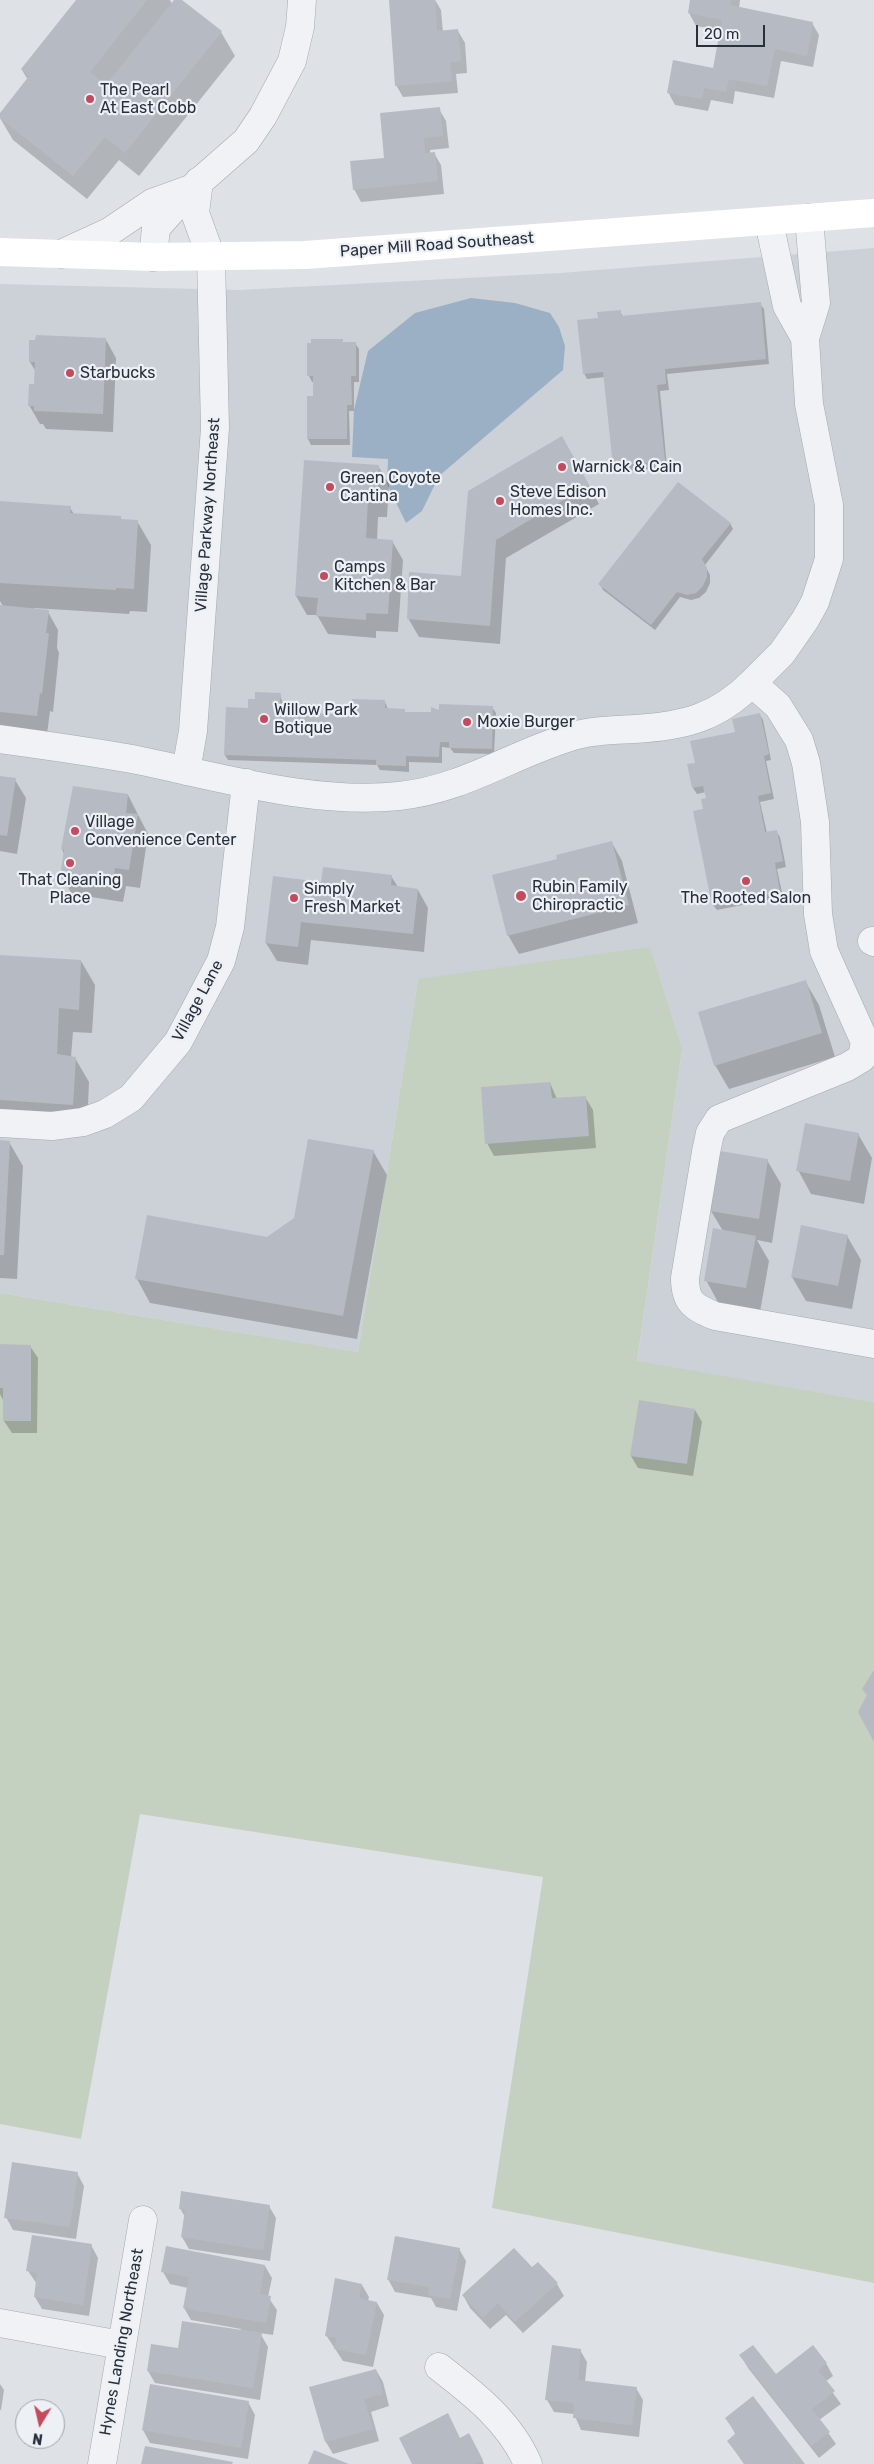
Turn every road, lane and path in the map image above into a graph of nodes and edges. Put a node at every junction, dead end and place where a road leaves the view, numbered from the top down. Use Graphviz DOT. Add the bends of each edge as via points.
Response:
graph roads {
  1 [pos="302,0"];
  2 [pos="194,185"];
  3 [pos="874,213"];
  4 [pos="809,218"];
  5 [pos="769,222"];
  6 [pos="0,252"];
  7 [pos="61,254"];
  8 [pos="211,257"];
  9 [pos="153,258"];
  10 [pos="805,338"];
  11 [pos="752,683"];
  12 [pos="0,739"];
  13 [pos="186,771"];
  14 [pos="246,783"];
  15 [pos="869,1042"];
  16 [pos="0,1123"];
  17 [pos="874,1344"];
  18 [pos="143,2220"];
  19 [pos="0,2323"];
  20 [pos="121,2345"];
  21 [pos="439,2367"];
  22 [pos="102,2464"];
  23 [pos="528,2464"];
  1 -- 2 [label="street" via="292,60 267,108 246,141"];
  2 -- 7 [label="street" via="152,204 109,232"];
  2 -- 8 [label="street, Village Parkway Northeast" via="195,213"];
  2 -- 9 [label="street" via="156,228"];
  3 -- 4 [label="street, Paper Mill Road Southeast"];
  4 -- 5 [label="street, Paper Mill Road Southeast"];
  4 -- 10 [label="street" via="816,303"];
  5 -- 8 [label="street, Paper Mill Road Southeast" via="305,255"];
  5 -- 10 [label="street" via="786,306"];
  6 -- 7 [label="street, Paper Mill Road Southeast"];
  7 -- 9 [label="street, Paper Mill Road Southeast"];
  8 -- 9 [label="street, Paper Mill Road Southeast"];
  8 -- 13 [label="street, Village Parkway Northeast" via="215,428 193,731"];
  10 -- 11 [label="street" via="809,404 829,505 828,559 815,602 805,620 782,653"];
  11 -- 14 [label="street" via="721,710 694,720 664,727 578,735 454,785 400,796 364,798 316,794"];
  11 -- 15 [label="street" via="778,706 799,740 815,822 818,914 824,951"];
  12 -- 13 [label="street" via="131,759"];
  13 -- 14 [label="street"];
  14 -- 16 [label="street, Village Lane" via="230,927 221,961 178,1042 131,1098 105,1114 83,1122 52,1126"];
  15 -- 17 [label="street" via="862,1058 847,1067 719,1119 710,1133 706,1152 685,1294 696,1308 715,1316"];
  18 -- 20 [label="street, Hynes Landing Northeast"];
  19 -- 20 [label="street"];
  20 -- 22 [label="street, Hynes Landing Northeast"];
  21 -- 23 [label="street" via="480,2400 504,2425"];
}
